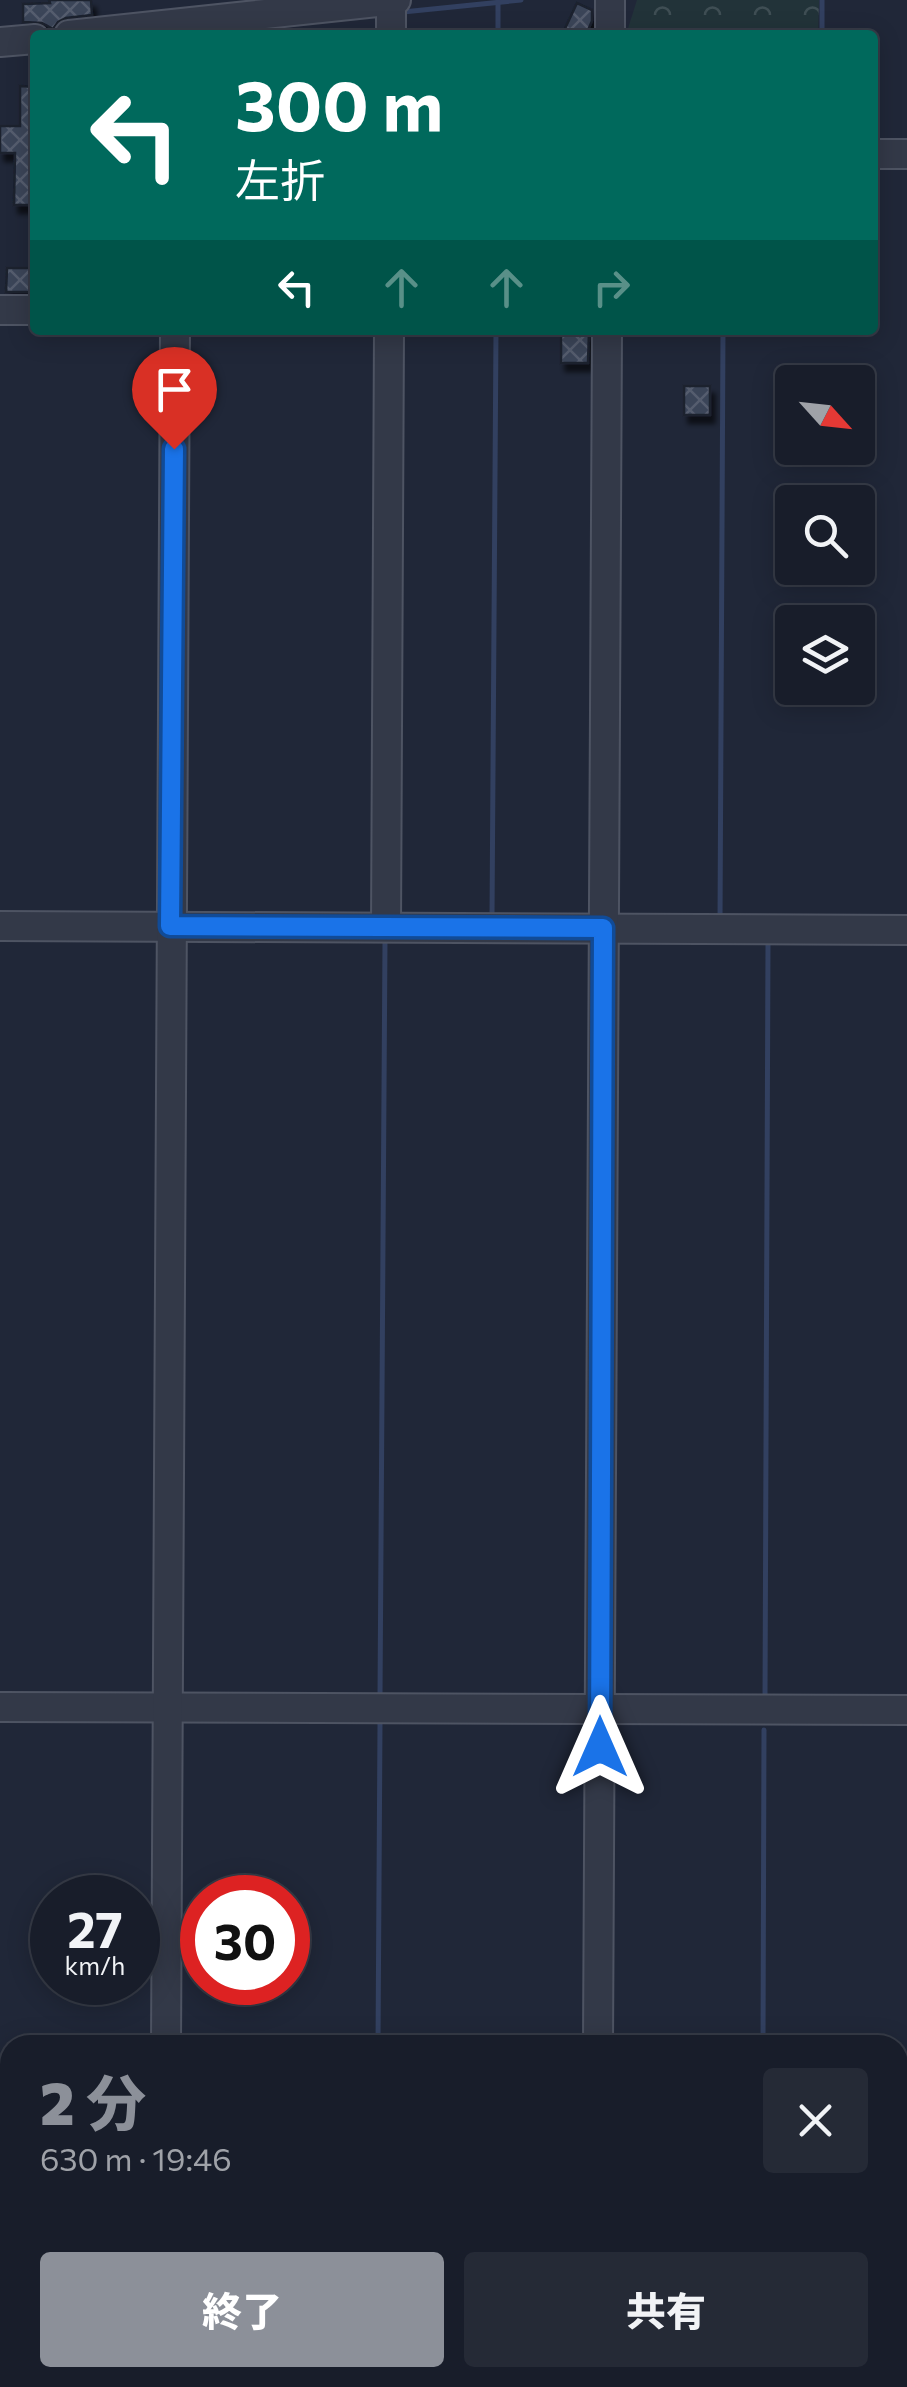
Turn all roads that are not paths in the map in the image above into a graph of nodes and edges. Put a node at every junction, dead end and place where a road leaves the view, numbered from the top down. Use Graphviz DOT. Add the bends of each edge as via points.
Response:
graph roads {
  1 [pos="394,0"];
  2 [pos="610,0"];
  3 [pos="172,29"];
  4 [pos="391,30"];
  5 [pos="610,30"];
  6 [pos="30,39"];
  7 [pos="0,42"];
  8 [pos="878,154"];
  9 [pos="907,154"];
  10 [pos="0,310"];
  11 [pos="30,310"];
  12 [pos="175,335"];
  13 [pos="389,335"];
  14 [pos="608,335"];
  15 [pos="0,926"];
  16 [pos="170,926"];
  17 [pos="386,927"];
  18 [pos="603,928"];
  19 [pos="907,930"];
  20 [pos="0,1707"];
  21 [pos="168,1709"];
  22 [pos="600,1710"];
  23 [pos="907,1710"];
  24 [pos="166,2035"];
  25 [pos="598,2035"];
  1 -- 3 [label="street"];
  1 -- 4 [label="street"];
  2 -- 5 [label="street"];
  6 -- 7 [label="street"];
  8 -- 9 [label="street"];
  10 -- 11 [label="street"];
  12 -- 16 [label="street"];
  13 -- 17 [label="street"];
  14 -- 18 [label="street"];
  15 -- 16 [label="street"];
  16 -- 17 [label="street"];
  16 -- 21 [label="street"];
  17 -- 18 [label="street"];
  18 -- 19 [label="street"];
  18 -- 22 [label="street"];
  20 -- 21 [label="street"];
  21 -- 22 [label="street"];
  21 -- 24 [label="street"];
  22 -- 23 [label="street"];
  22 -- 25 [label="street"];
}
